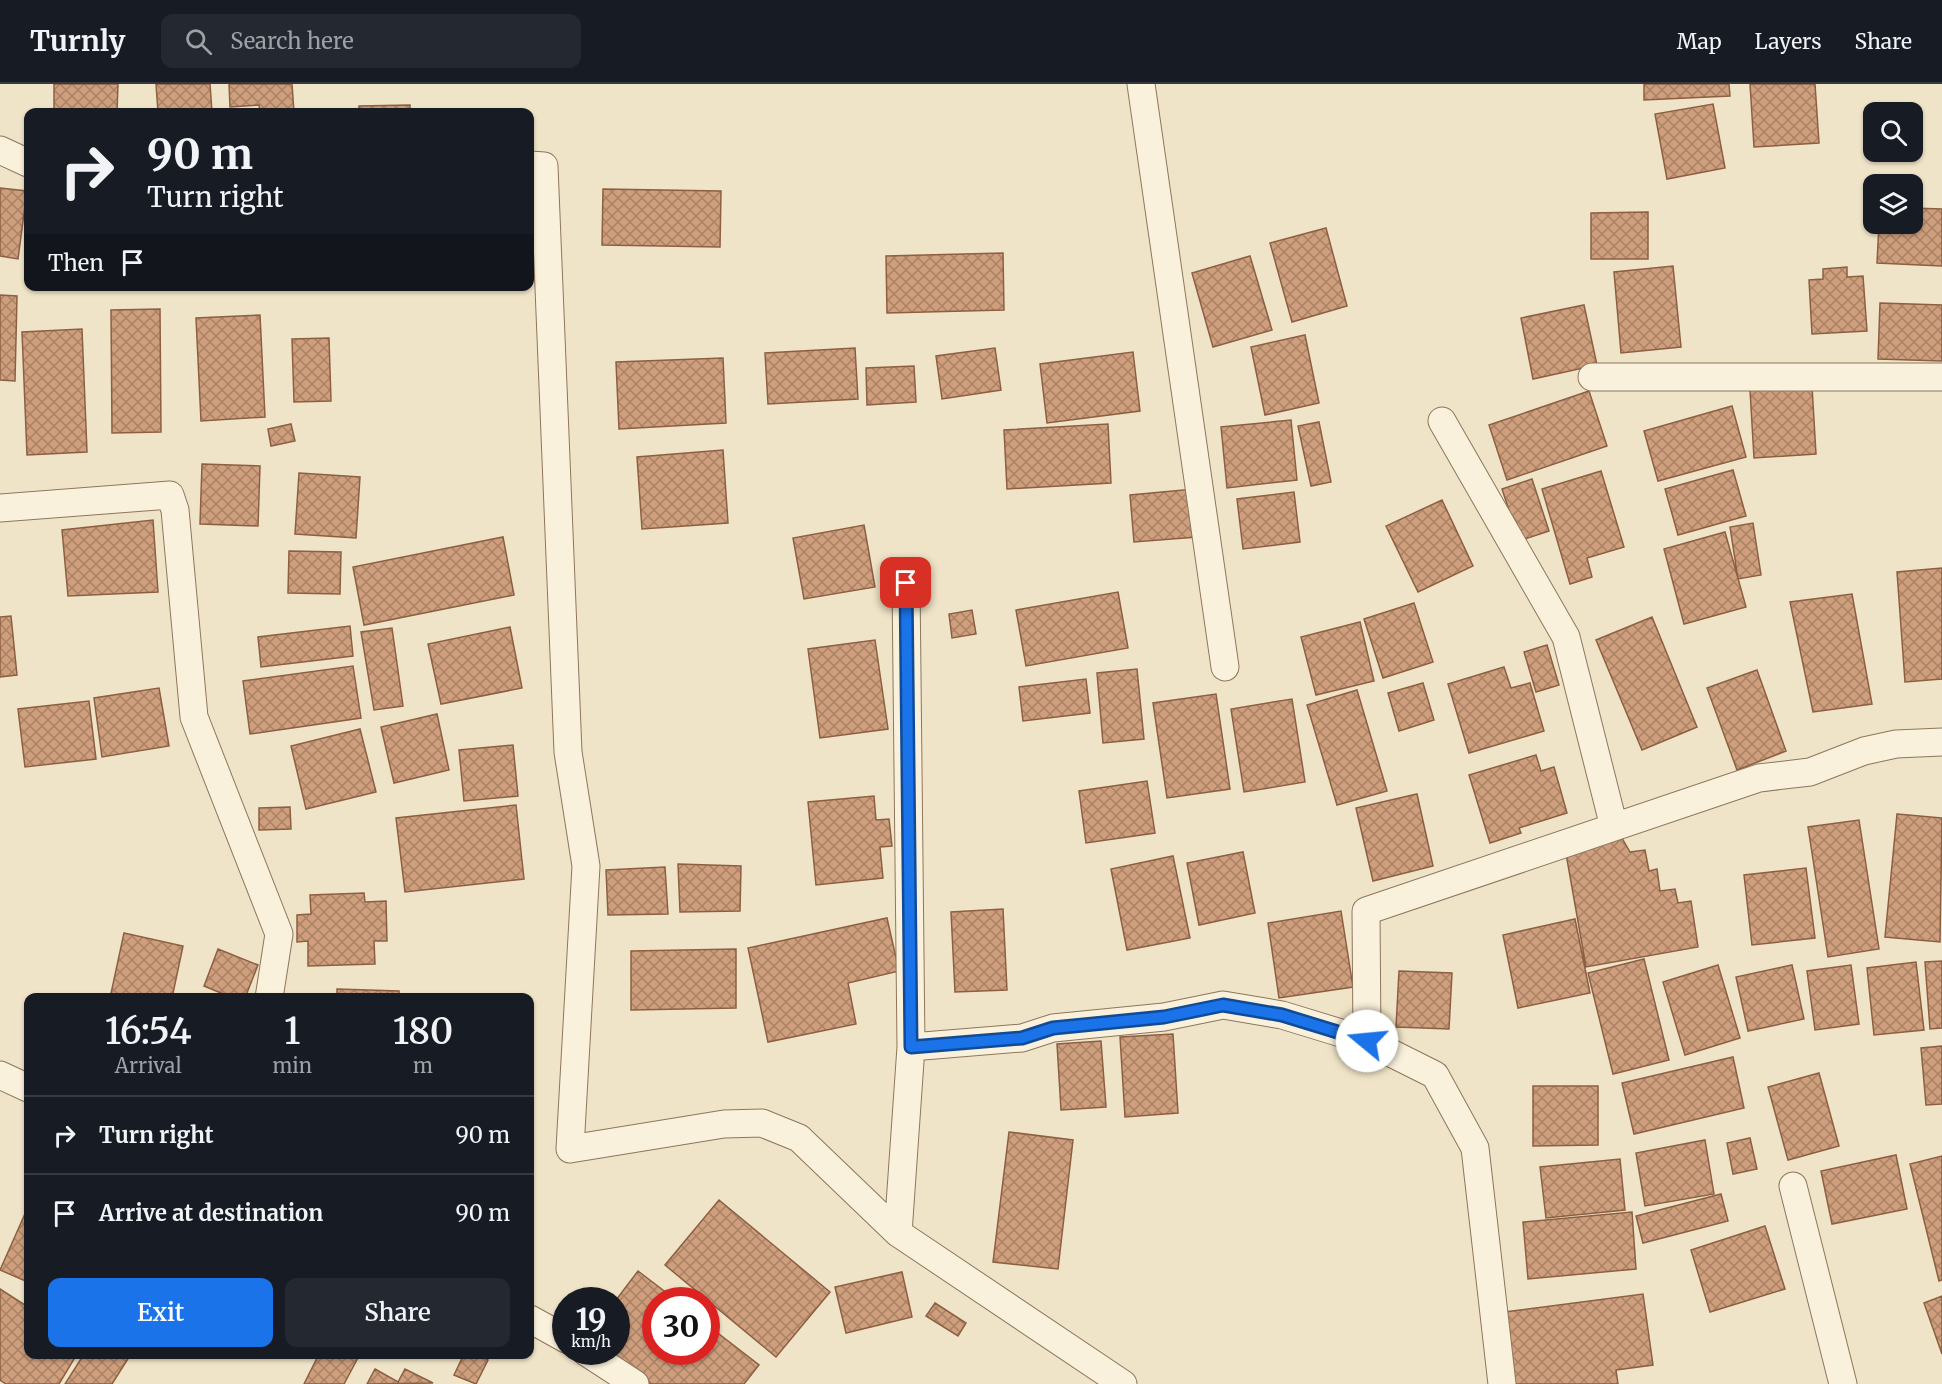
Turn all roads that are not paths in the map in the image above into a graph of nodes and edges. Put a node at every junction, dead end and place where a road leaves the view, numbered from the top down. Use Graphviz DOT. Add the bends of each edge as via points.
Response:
graph roads {
  1 [pos="1141,84"];
  2 [pos="0,150"];
  3 [pos="24,161"];
  4 [pos="534,165"];
  5 [pos="1592,377"];
  6 [pos="1942,377"];
  7 [pos="1442,421"];
  8 [pos="0,508"];
  9 [pos="906,583"];
  10 [pos="1225,667"];
  11 [pos="1942,742"];
  12 [pos="1614,827"];
  13 [pos="269,993"];
  14 [pos="1367,1041"];
  15 [pos="911,1047"];
  16 [pos="0,1075"];
  17 [pos="24,1086"];
  18 [pos="1793,1186"];
  19 [pos="898,1233"];
  20 [pos="534,1321"];
  21 [pos="552,1331"];
  22 [pos="606,1365"];
  23 [pos="635,1384"];
  24 [pos="1123,1384"];
  25 [pos="1502,1384"];
  26 [pos="1844,1384"];
  1 -- 10 [label="street"];
  2 -- 3 [label="street"];
  4 -- 19 [label="street" via="544,166 568,752 586,866 570,1149 724,1124 762,1123 799,1138"];
  5 -- 6 [label="street"];
  7 -- 12 [label="street" via="1566,638"];
  8 -- 13 [label="street" via="170,495 175,510 194,717 279,934"];
  9 -- 15 [label="street"];
  11 -- 12 [label="street" via="1896,744 1864,751 1810,772 1759,778"];
  12 -- 14 [label="street" via="1366,910"];
  14 -- 15 [label="street" via="1282,1015 1223,1005 1164,1017 1053,1028 1022,1038"];
  14 -- 25 [label="street" via="1435,1075 1475,1148"];
  15 -- 19 [label="street"];
  16 -- 17 [label="street"];
  18 -- 26 [label="street"];
  19 -- 24 [label="street"];
  20 -- 21 [label="street"];
  22 -- 23 [label="street"];
}
